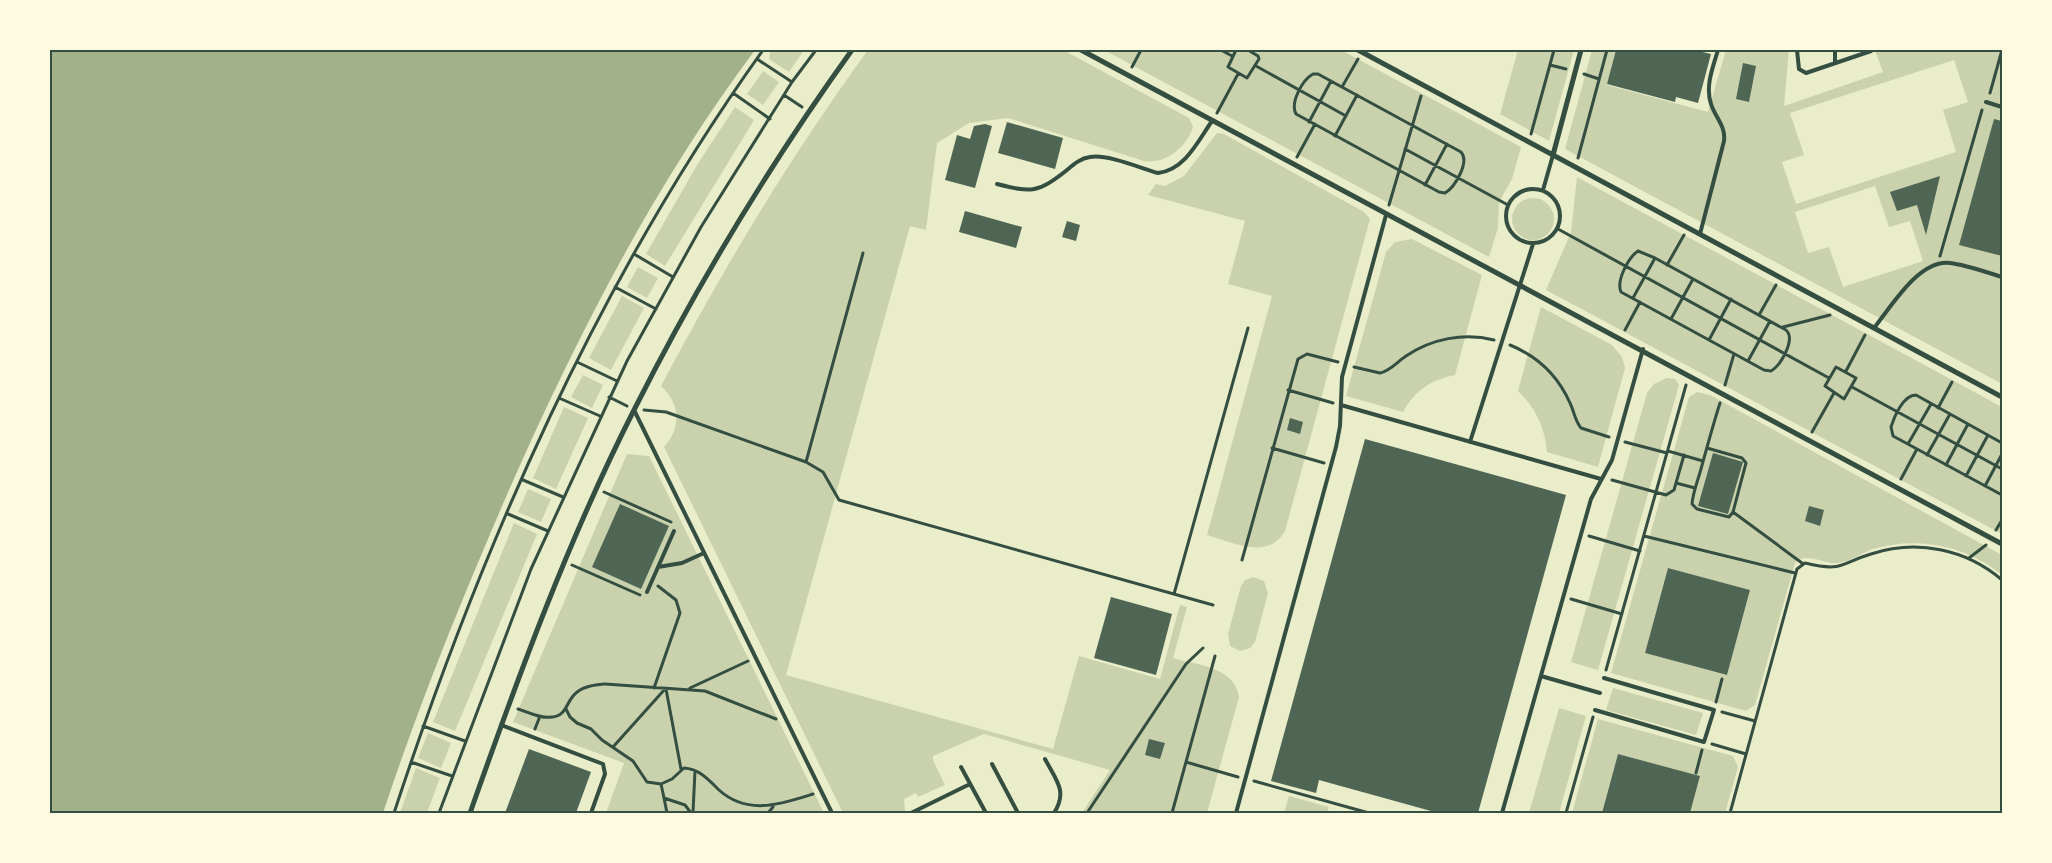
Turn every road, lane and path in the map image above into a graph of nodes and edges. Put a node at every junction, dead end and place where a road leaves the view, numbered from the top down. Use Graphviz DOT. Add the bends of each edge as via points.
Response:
graph roads {
  1 [pos="763,50"];
  2 [pos="816,50"];
  3 [pos="852,50"];
  4 [pos="1080,50"];
  5 [pos="1141,50"];
  6 [pos="1169,50"];
  7 [pos="1174,50"];
  8 [pos="1221,50"];
  9 [pos="1236,50"];
  10 [pos="1250,50"];
  11 [pos="1554,50"];
  12 [pos="1581,50"];
  13 [pos="1607,50"];
  14 [pos="1718,50"];
  15 [pos="1797,50"];
  16 [pos="1835,50"];
  17 [pos="2002,50"];
  18 [pos="1360,51"];
  19 [pos="1871,51"];
  20 [pos="1232,56"];
  21 [pos="757,59"];
  22 [pos="1835,63"];
  23 [pos="1256,66"];
  24 [pos="1238,74"];
  25 [pos="1127,75"];
  26 [pos="1332,81"];
  27 [pos="792,82"];
  28 [pos="1424,86"];
  29 [pos="1342,87"];
  30 [pos="1300,91"];
  31 [pos="734,93"];
  32 [pos="784,95"];
  33 [pos="1357,95"];
  34 [pos="1320,102"];
  35 [pos="1986,102"];
  36 [pos="2002,106"];
  37 [pos="808,112"];
  38 [pos="1346,116"];
  39 [pos="770,119"];
  40 [pos="1212,121"];
  41 [pos="1309,122"];
  42 [pos="1315,124"];
  43 [pos="1412,125"];
  44 [pos="1335,136"];
  45 [pos="1529,142"];
  46 [pos="1447,144"];
  47 [pos="1406,149"];
  48 [pos="1552,155"];
  49 [pos="1292,165"];
  50 [pos="1436,165"];
  51 [pos="1575,167"];
  52 [pos="1399,171"];
  53 [pos="1457,177"];
  54 [pos="997,184"];
  55 [pos="1425,185"];
  56 [pos="1543,190"];
  57 [pos="1508,205"];
  58 [pos="1386,215"];
  59 [pos="1688,228"];
  60 [pos="1558,229"];
  61 [pos="1700,234"];
  62 [pos="1533,244"];
  63 [pos="863,253"];
  64 [pos="634,254"];
  65 [pos="1655,258"];
  66 [pos="1938,264"];
  67 [pos="1667,265"];
  68 [pos="1626,267"];
  69 [pos="673,277"];
  70 [pos="1644,277"];
  71 [pos="1780,277"];
  72 [pos="2002,277"];
  73 [pos="1693,279"];
  74 [pos="1519,286"];
  75 [pos="615,287"];
  76 [pos="1633,298"];
  77 [pos="1683,298"];
  78 [pos="1731,300"];
  79 [pos="1640,302"];
  80 [pos="656,309"];
  81 [pos="1843,311"];
  82 [pos="1759,315"];
  83 [pos="1671,319"];
  84 [pos="1720,319"];
  85 [pos="1770,321"];
  86 [pos="1872,327"];
  87 [pos="1248,328"];
  88 [pos="1782,328"];
  89 [pos="1620,338"];
  90 [pos="1708,340"];
  91 [pos="1759,340"];
  92 [pos="1500,341"];
  93 [pos="1643,350"];
  94 [pos="1784,353"];
  95 [pos="1734,354"];
  96 [pos="1748,361"];
  97 [pos="577,362"];
  98 [pos="1345,364"];
  99 [pos="1846,371"];
  100 [pos="1957,373"];
  101 [pos="1689,375"];
  102 [pos="1829,378"];
  103 [pos="617,381"];
  104 [pos="1852,387"];
  105 [pos="1288,390"];
  106 [pos="1722,392"];
  107 [pos="1834,394"];
  108 [pos="609,397"];
  109 [pos="2002,397"];
  110 [pos="559,398"];
  111 [pos="1931,404"];
  112 [pos="1341,405"];
  113 [pos="1938,408"];
  114 [pos="634,410"];
  115 [pos="1898,412"];
  116 [pos="1950,414"];
  117 [pos="600,416"];
  118 [pos="1920,424"];
  119 [pos="1968,424"];
  120 [pos="1938,434"];
  121 [pos="1988,435"];
  122 [pos="1809,439"];
  123 [pos="1618,440"];
  124 [pos="1470,442"];
  125 [pos="2002,443"];
  126 [pos="1908,444"];
  127 [pos="1957,445"];
  128 [pos="1272,448"];
  129 [pos="1707,448"];
  130 [pos="1917,449"];
  131 [pos="1668,452"];
  132 [pos="2002,454"];
  133 [pos="1684,455"];
  134 [pos="1928,455"];
  135 [pos="1703,461"];
  136 [pos="806,462"];
  137 [pos="1332,465"];
  138 [pos="1946,465"];
  139 [pos="1996,466"];
  140 [pos="2002,469"];
  141 [pos="1966,476"];
  142 [pos="1601,478"];
  143 [pos="523,480"];
  144 [pos="1676,483"];
  145 [pos="1984,486"];
  146 [pos="1897,487"];
  147 [pos="1695,488"];
  148 [pos="597,489"];
  149 [pos="1656,493"];
  150 [pos="2002,496"];
  151 [pos="563,498"];
  152 [pos="1733,512"];
  153 [pos="508,514"];
  154 [pos="548,531"];
  155 [pos="674,531"];
  156 [pos="1581,534"];
  157 [pos="1644,536"];
  158 [pos="2002,544"];
  159 [pos="1640,550"];
  160 [pos="704,552"];
  161 [pos="1242,560"];
  162 [pos="565,562"];
  163 [pos="1802,564"];
  164 [pos="658,568"];
  165 [pos="1795,573"];
  166 [pos="2002,580"];
  167 [pos="647,592"];
  168 [pos="668,594"];
  169 [pos="1174,594"];
  170 [pos="1563,597"];
  171 [pos="1212,605"];
  172 [pos="1622,614"];
  173 [pos="1203,648"];
  174 [pos="1215,656"];
  175 [pos="744,663"];
  176 [pos="1541,676"];
  177 [pos="1604,678"];
  178 [pos="1722,679"];
  179 [pos="654,688"];
  180 [pos="666,688"];
  181 [pos="688,689"];
  182 [pos="1600,693"];
  183 [pos="508,706"];
  184 [pos="566,709"];
  185 [pos="1595,710"];
  186 [pos="1714,710"];
  187 [pos="1755,721"];
  188 [pos="788,724"];
  189 [pos="501,725"];
  190 [pos="423,726"];
  191 [pos="465,741"];
  192 [pos="1704,742"];
  193 [pos="612,747"];
  194 [pos="1746,754"];
  195 [pos="1045,759"];
  196 [pos="411,762"];
  197 [pos="1186,762"];
  198 [pos="992,764"];
  199 [pos="961,767"];
  200 [pos="681,769"];
  201 [pos="696,771"];
  202 [pos="1696,773"];
  203 [pos="452,776"];
  204 [pos="1245,779"];
  205 [pos="661,784"];
  206 [pos="970,784"];
  207 [pos="821,792"];
  208 [pos="664,798"];
  209 [pos="773,806"];
  210 [pos="394,813"];
  211 [pos="438,813"];
  212 [pos="470,813"];
  213 [pos="591,813"];
  214 [pos="667,813"];
  215 [pos="692,813"];
  216 [pos="768,813"];
  217 [pos="832,813"];
  218 [pos="911,813"];
  219 [pos="986,813"];
  220 [pos="1018,813"];
  221 [pos="1054,813"];
  222 [pos="1087,813"];
  223 [pos="1172,813"];
  224 [pos="1236,813"];
  225 [pos="1366,813"];
  226 [pos="1502,813"];
  227 [pos="1566,813"];
  228 [pos="1730,813"];
  1 -- 21 [label="path"];
  2 -- 27 [label="path"];
  3 -- 37 [label="street"];
  4 -- 25 [label="street"];
  5 -- 25 [label="path"];
  6 -- 7 [label="path"];
  8 -- 20 [label="path"];
  9 -- 20 [label="path"];
  10 -- 23 [label="path" via="1259,57"];
  11 -- 45 [label="path"];
  12 -- 48 [label="street"];
  13 -- 51 [label="path"];
  14 -- 61 [label="lane" via="1708,91 1711,106 1724,131 1724,141"];
  15 -- 22 [label="lane" via="1797,64 1804,73"];
  16 -- 22 [label="lane"];
  17 -- 35 [label="path"];
  18 -- 28 [label="street"];
  18 -- 29 [label="path"];
  19 -- 22 [label="lane"];
  20 -- 24 [label="path" via="1228,67"];
  21 -- 27 [label="path"];
  21 -- 31 [label="path"];
  23 -- 24 [label="path" via="1249,77"];
  23 -- 30 [label="path"];
  24 -- 40 [label="path"];
  25 -- 40 [label="street"];
  26 -- 29 [label="path"];
  26 -- 30 [label="path" via="1313,74"];
  26 -- 34 [label="path"];
  27 -- 32 [label="path"];
  28 -- 43 [label="path"];
  28 -- 45 [label="street"];
  29 -- 33 [label="path"];
  30 -- 34 [label="path"];
  30 -- 41 [label="path" via="1293,108 1296,114"];
  31 -- 39 [label="path"];
  31 -- 64 [label="path"];
  32 -- 37 [label="path"];
  32 -- 39 [label="path"];
  33 -- 38 [label="path"];
  33 -- 43 [label="path"];
  34 -- 38 [label="path"];
  34 -- 41 [label="path"];
  35 -- 36 [label="lane"];
  35 -- 66 [label="path" via="1978,120"];
  37 -- 114 [label="street" via="725,241"];
  38 -- 44 [label="path"];
  39 -- 69 [label="path"];
  40 -- 49 [label="street"];
  40 -- 54 [label="lane" via="1182,163 1164,172 1093,156 1079,161 1048,185 1036,190 1023,191"];
  41 -- 42 [label="path"];
  42 -- 44 [label="path"];
  42 -- 49 [label="path"];
  43 -- 46 [label="path"];
  43 -- 47 [label="path"];
  44 -- 52 [label="path"];
  45 -- 48 [label="street"];
  46 -- 50 [label="path"];
  46 -- 53 [label="path" via="1465,157"];
  47 -- 50 [label="path"];
  47 -- 52 [label="path"];
  48 -- 51 [label="street"];
  48 -- 56 [label="lane"];
  49 -- 58 [label="street"];
  50 -- 53 [label="path"];
  50 -- 55 [label="path"];
  51 -- 59 [label="street"];
  52 -- 55 [label="path"];
  52 -- 58 [label="path"];
  53 -- 55 [label="path" via="1446,193"];
  53 -- 57 [label="path"];
  56 -- 57 [label="lane" via="1523,191"];
  56 -- 60 [label="lane" via="1559,206"];
  57 -- 62 [label="lane" via="1508,228 1518,239"];
  58 -- 74 [label="street"];
  58 -- 98 [label="lane"];
  59 -- 61 [label="street"];
  59 -- 67 [label="path"];
  60 -- 62 [label="lane" via="1547,240"];
  60 -- 68 [label="path"];
  61 -- 71 [label="street"];
  62 -- 74 [label="lane"];
  63 -- 136 [label="path"];
  64 -- 69 [label="path"];
  64 -- 75 [label="path"];
  65 -- 67 [label="path"];
  65 -- 68 [label="path" via="1638,251"];
  65 -- 70 [label="path"];
  66 -- 72 [label="lane" via="1950,263"];
  66 -- 86 [label="lane" via="1922,271"];
  67 -- 73 [label="path"];
  68 -- 70 [label="path"];
  68 -- 76 [label="path" via="1619,286 1621,292"];
  69 -- 80 [label="path"];
  70 -- 76 [label="path"];
  70 -- 77 [label="path"];
  71 -- 81 [label="street"];
  71 -- 82 [label="path"];
  73 -- 77 [label="path"];
  73 -- 78 [label="path"];
  74 -- 89 [label="street"];
  74 -- 92 [label="lane"];
  75 -- 80 [label="path"];
  75 -- 97 [label="path"];
  76 -- 79 [label="path"];
  77 -- 83 [label="path"];
  77 -- 84 [label="path"];
  78 -- 82 [label="path"];
  78 -- 84 [label="path"];
  79 -- 83 [label="path"];
  79 -- 89 [label="path"];
  80 -- 103 [label="path"];
  81 -- 86 [label="street"];
  81 -- 88 [label="path"];
  82 -- 85 [label="path"];
  83 -- 90 [label="path"];
  84 -- 90 [label="path"];
  84 -- 91 [label="path"];
  85 -- 88 [label="path"];
  85 -- 91 [label="path"];
  86 -- 99 [label="path"];
  86 -- 100 [label="street"];
  87 -- 169 [label="path"];
  88 -- 94 [label="path" via="1790,337"];
  89 -- 93 [label="street"];
  90 -- 95 [label="path"];
  91 -- 94 [label="path"];
  91 -- 96 [label="path"];
  92 -- 98 [label="path" via="1473,337 1439,341 1414,351 1380,373"];
  92 -- 123 [label="path" via="1529,354 1549,371 1567,396 1581,428"];
  92 -- 124 [label="lane"];
  93 -- 101 [label="street"];
  93 -- 123 [label="lane"];
  94 -- 96 [label="path" via="1771,371"];
  94 -- 102 [label="path"];
  95 -- 96 [label="path"];
  95 -- 106 [label="path"];
  97 -- 103 [label="path"];
  97 -- 110 [label="path"];
  98 -- 105 [label="path" via="1301,355"];
  98 -- 112 [label="lane"];
  99 -- 102 [label="path" via="1836,367"];
  99 -- 104 [label="path" via="1856,378"];
  100 -- 109 [label="street"];
  100 -- 113 [label="path"];
  101 -- 106 [label="street"];
  101 -- 131 [label="path"];
  102 -- 107 [label="path" via="1825,388"];
  103 -- 108 [label="path"];
  104 -- 107 [label="path" via="1844,399"];
  104 -- 115 [label="path"];
  105 -- 112 [label="path"];
  105 -- 128 [label="path"];
  106 -- 122 [label="street"];
  106 -- 129 [label="path"];
  107 -- 122 [label="path"];
  108 -- 114 [label="path"];
  108 -- 117 [label="path"];
  110 -- 117 [label="path"];
  110 -- 143 [label="path"];
  111 -- 113 [label="path"];
  111 -- 115 [label="path" via="1910,395"];
  111 -- 118 [label="path"];
  112 -- 124 [label="lane"];
  112 -- 137 [label="lane"];
  113 -- 116 [label="path"];
  114 -- 136 [label="path" via="666,412"];
  114 -- 148 [label="street"];
  114 -- 160 [label="lane"];
  115 -- 118 [label="path"];
  115 -- 126 [label="path" via="1892,433"];
  116 -- 119 [label="path"];
  116 -- 120 [label="path"];
  117 -- 151 [label="path"];
  118 -- 120 [label="path"];
  118 -- 126 [label="path"];
  119 -- 121 [label="path"];
  119 -- 127 [label="path"];
  120 -- 127 [label="path"];
  120 -- 134 [label="path"];
  121 -- 125 [label="path"];
  121 -- 141 [label="path"];
  122 -- 146 [label="street"];
  123 -- 131 [label="path"];
  123 -- 142 [label="lane" via="1612,460"];
  124 -- 142 [label="lane"];
  126 -- 130 [label="path"];
  127 -- 138 [label="path"];
  127 -- 139 [label="path"];
  128 -- 137 [label="path"];
  128 -- 161 [label="path"];
  129 -- 135 [label="path"];
  129 -- 152 [label="path" via="1746,462"];
  130 -- 134 [label="path"];
  130 -- 146 [label="path"];
  131 -- 133 [label="path"];
  131 -- 149 [label="path"];
  132 -- 139 [label="path"];
  133 -- 135 [label="path"];
  133 -- 144 [label="path"];
  134 -- 138 [label="path"];
  135 -- 147 [label="path"];
  136 -- 169 [label="path" via="823,472 842,502"];
  137 -- 204 [label="lane"];
  138 -- 141 [label="path"];
  139 -- 140 [label="path"];
  139 -- 145 [label="path"];
  141 -- 145 [label="path"];
  142 -- 149 [label="path"];
  142 -- 156 [label="lane" via="1592,494"];
  143 -- 151 [label="path"];
  143 -- 153 [label="path"];
  144 -- 147 [label="path"];
  144 -- 149 [label="path" via="1669,494"];
  145 -- 150 [label="path"];
  146 -- 158 [label="street"];
  147 -- 152 [label="path" via="1692,501 1695,508 1726,517"];
  148 -- 155 [label="path" via="671,522"];
  148 -- 162 [label="street"];
  149 -- 157 [label="path"];
  151 -- 154 [label="path"];
  152 -- 163 [label="path"];
  153 -- 154 [label="path"];
  153 -- 190 [label="path"];
  154 -- 191 [label="path"];
  155 -- 164 [label="lane"];
  156 -- 159 [label="path"];
  156 -- 170 [label="lane"];
  157 -- 159 [label="path"];
  157 -- 165 [label="path"];
  159 -- 172 [label="path"];
  160 -- 164 [label="lane" via="682,563"];
  160 -- 188 [label="lane"];
  162 -- 167 [label="path" via="638,595"];
  162 -- 183 [label="street"];
  163 -- 165 [label="path"];
  163 -- 166 [label="path" via="1834,568 1887,549 1928,547 1969,558"];
  164 -- 167 [label="lane"];
  165 -- 187 [label="path"];
  168 -- 179 [label="path" via="678,603 680,613"];
  169 -- 171 [label="path"];
  170 -- 172 [label="path"];
  170 -- 176 [label="lane"];
  172 -- 177 [label="path"];
  173 -- 222 [label="path" via="1186,664"];
  174 -- 197 [label="path"];
  175 -- 181 [label="path"];
  176 -- 182 [label="lane"];
  176 -- 226 [label="lane"];
  177 -- 186 [label="lane"];
  178 -- 186 [label="path"];
  179 -- 180 [label="path"];
  179 -- 184 [label="path" via="593,685 576,693"];
  180 -- 181 [label="path"];
  180 -- 193 [label="path"];
  180 -- 200 [label="path"];
  181 -- 188 [label="path" via="713,693"];
  183 -- 184 [label="path" via="552,718"];
  183 -- 189 [label="street"];
  184 -- 193 [label="path" via="570,717"];
  185 -- 192 [label="lane"];
  185 -- 227 [label="path"];
  186 -- 187 [label="path"];
  186 -- 192 [label="lane"];
  187 -- 194 [label="path"];
  188 -- 207 [label="lane"];
  189 -- 212 [label="street"];
  189 -- 213 [label="lane" via="603,764 605,774"];
  190 -- 191 [label="path"];
  190 -- 196 [label="path"];
  191 -- 203 [label="path"];
  192 -- 194 [label="path"];
  192 -- 202 [label="path"];
  193 -- 205 [label="path" via="636,765 647,782"];
  194 -- 228 [label="path"];
  195 -- 221 [label="lane" via="1061,791 1061,800"];
  196 -- 203 [label="path"];
  196 -- 210 [label="path"];
  197 -- 204 [label="path"];
  197 -- 223 [label="path"];
  198 -- 220 [label="lane"];
  199 -- 206 [label="lane"];
  200 -- 201 [label="path"];
  200 -- 205 [label="path" via="672,779"];
  201 -- 209 [label="path" via="736,801 749,806"];
  201 -- 215 [label="path"];
  203 -- 211 [label="path"];
  204 -- 224 [label="lane"];
  204 -- 225 [label="path"];
  205 -- 208 [label="path"];
  206 -- 218 [label="lane"];
  206 -- 219 [label="lane"];
  207 -- 209 [label="path"];
  207 -- 217 [label="lane"];
  208 -- 214 [label="path"];
  208 -- 215 [label="path" via="685,805"];
  209 -- 216 [label="path"];
}
